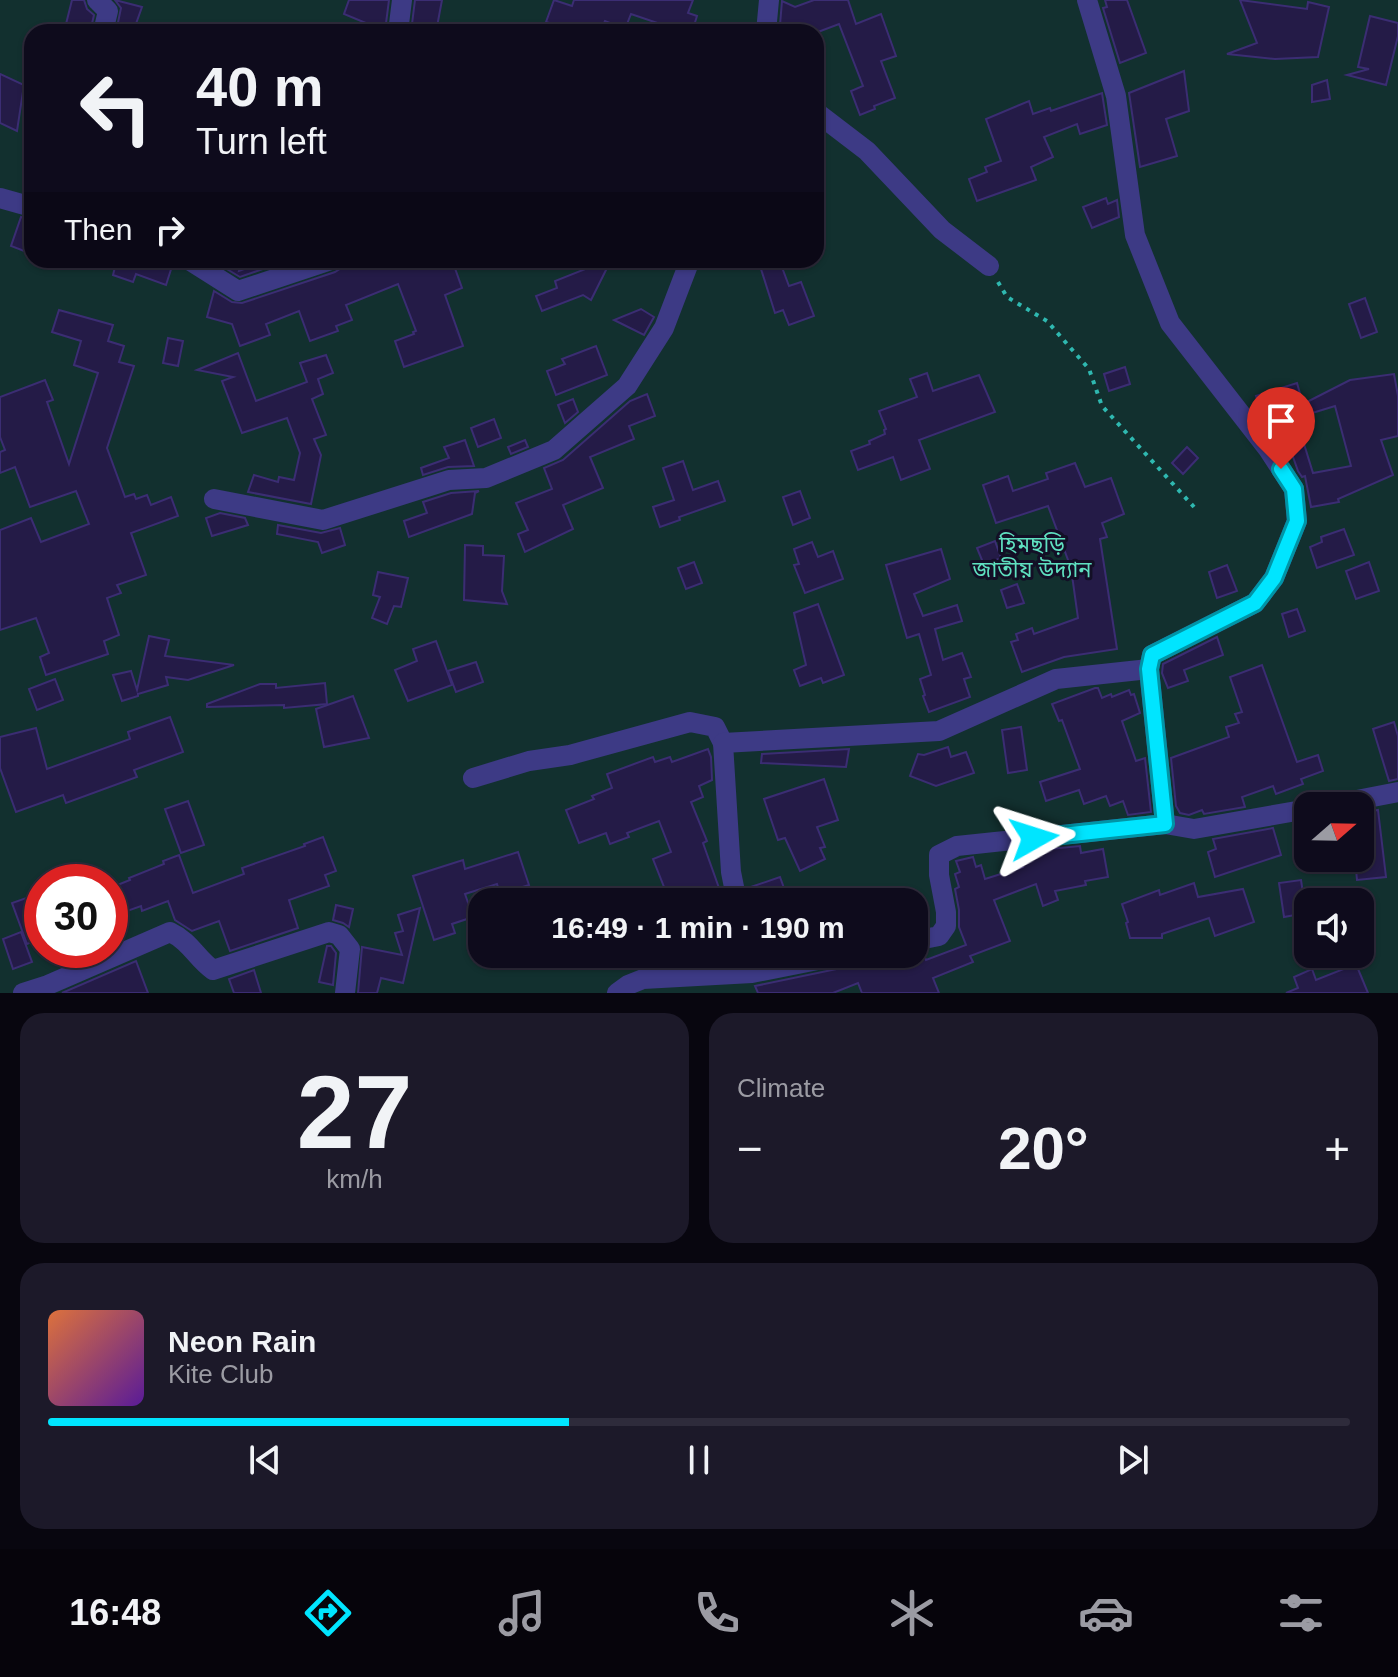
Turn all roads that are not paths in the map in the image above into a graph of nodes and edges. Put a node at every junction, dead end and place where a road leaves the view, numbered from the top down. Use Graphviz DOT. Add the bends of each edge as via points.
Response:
graph roads {
  1 [pos="97,0"];
  2 [pos="402,0"];
  3 [pos="769,0"];
  4 [pos="1087,0"];
  5 [pos="105,24"];
  6 [pos="399,24"];
  7 [pos="768,24"];
  8 [pos="824,118"];
  9 [pos="0,198"];
  10 [pos="24,205"];
  11 [pos="989,266"];
  12 [pos="202,268"];
  13 [pos="307,268"];
  14 [pos="687,268"];
  15 [pos="214,499"];
  16 [pos="1149,669"];
  17 [pos="723,743"];
  18 [pos="473,778"];
  19 [pos="1398,792"];
  20 [pos="1374,797"];
  21 [pos="1294,811"];
  22 [pos="1165,824"];
  23 [pos="734,888"];
  24 [pos="928,938"];
  25 [pos="721,968"];
  26 [pos="23,993"];
  27 [pos="345,993"];
  28 [pos="617,993"];
  1 -- 5 [label="street" via="108,11"];
  2 -- 6 [label="street"];
  3 -- 7 [label="street"];
  4 -- 16 [label="street" via="1116,96 1135,235 1170,323 1294,489 1297,521 1274,578 1255,603 1152,655"];
  8 -- 11 [label="street" via="867,151 942,230"];
  9 -- 10 [label="street"];
  12 -- 13 [label="street" via="238,291"];
  14 -- 15 [label="street" via="664,328 627,386 554,450 486,478 449,480 323,520"];
  16 -- 17 [label="street" via="1056,679 939,731"];
  16 -- 22 [label="street"];
  17 -- 18 [label="street" via="715,727 690,722"];
  17 -- 23 [label="street"];
  19 -- 20 [label="street"];
  21 -- 22 [label="street" via="1194,829"];
  22 -- 24 [label="street" via="957,846 939,855 946,926 939,936"];
  25 -- 28 [label="street" via="643,979"];
  26 -- 27 [label="street" via="170,932 213,970 329,932 339,935 350,949"];
}
